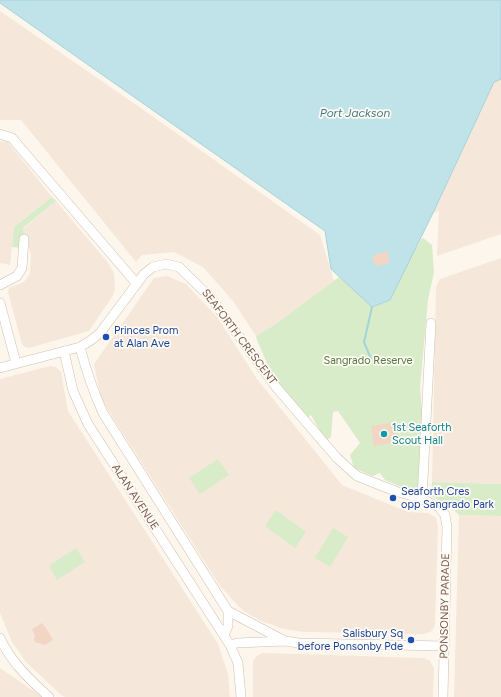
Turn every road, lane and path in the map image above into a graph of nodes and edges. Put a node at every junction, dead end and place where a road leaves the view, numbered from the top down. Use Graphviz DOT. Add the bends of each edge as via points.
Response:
graph roads {
  1 [pos="0,134"];
  2 [pos="24,239"];
  3 [pos="137,284"];
  4 [pos="0,285"];
  5 [pos="0,304"];
  6 [pos="431,323"];
  7 [pos="80,346"];
  8 [pos="64,351"];
  9 [pos="16,363"];
  10 [pos="0,368"];
  11 [pos="422,500"];
  12 [pos="228,611"];
  13 [pos="224,635"];
  14 [pos="0,638"];
  15 [pos="285,641"];
  16 [pos="230,645"];
  17 [pos="444,646"];
  18 [pos="50,697"];
  19 [pos="242,697"];
  20 [pos="443,697"];
  1 -- 3 [label="street" via="12,138"];
  2 -- 4 [label="street" via="22,268 17,276"];
  3 -- 7 [label="street" via="100,333"];
  3 -- 11 [label="street, SEAFORTH CRESCENT" via="153,266 166,264 179,267 212,298 276,387 337,458 356,476"];
  5 -- 9 [label="street"];
  6 -- 11 [label="street"];
  7 -- 8 [label="street"];
  7 -- 12 [label="street, ALAN AVENUE" via="85,368 103,413"];
  8 -- 9 [label="street"];
  8 -- 13 [label="street, ALAN AVENUE" via="73,391 88,424"];
  9 -- 10 [label="street"];
  11 -- 17 [label="street, PONSONBY PARADE" via="439,507 445,515 447,527"];
  12 -- 13 [label="street" via="228,626"];
  12 -- 15 [label="street, ALAN AVENUE"];
  13 -- 16 [label="street, ALAN AVENUE"];
  14 -- 18 [label="street" via="16,665"];
  15 -- 16 [label="street"];
  15 -- 17 [label="street"];
  16 -- 19 [label="street, ALAN AVENUE" via="238,664"];
  17 -- 20 [label="street, PONSONBY PARADE"];
}
